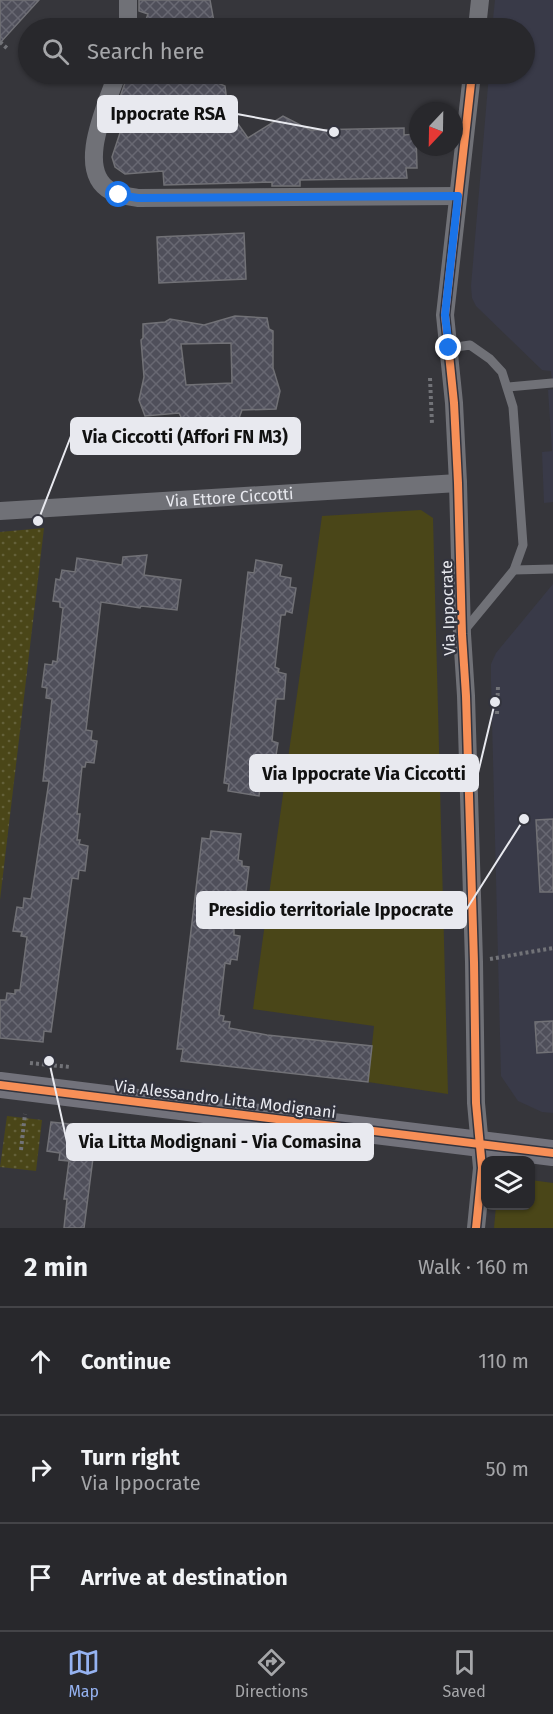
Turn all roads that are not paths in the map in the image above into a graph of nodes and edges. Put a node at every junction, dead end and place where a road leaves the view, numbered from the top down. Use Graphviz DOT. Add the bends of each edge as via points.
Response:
graph roads {
  1 [pos="128,0"];
  2 [pos="480,0"];
  3 [pos="128,18"];
  4 [pos="478,18"];
  5 [pos="114,84"];
  6 [pos="471,84"];
  7 [pos="458,196"];
  8 [pos="449,348"];
  9 [pos="552,383"];
  10 [pos="508,387"];
  11 [pos="458,483"];
  12 [pos="0,511"];
  13 [pos="553,569"];
  14 [pos="514,570"];
  15 [pos="462,634"];
  16 [pos="0,1085"];
  17 [pos="480,1144"];
  18 [pos="553,1153"];
  19 [pos="476,1228"];
  1 -- 3 [label="street"];
  2 -- 4 [label="street"];
  5 -- 7 [label="street" via="98,132 93,166 98,179 119,195"];
  6 -- 7 [label="street, Via Ippocrate"];
  7 -- 8 [label="street, Via Ippocrate" via="445,315"];
  8 -- 10 [label="lane" via="470,345 490,358"];
  8 -- 11 [label="street, Via Ippocrate"];
  9 -- 10 [label="lane"];
  10 -- 14 [label="lane" via="513,407 523,545"];
  11 -- 12 [label="street, Via Ettore Ciccotti"];
  11 -- 15 [label="street, Via Ippocrate"];
  13 -- 14 [label="lane"];
  14 -- 15 [label="lane"];
  15 -- 17 [label="street, Via Ippocrate"];
  16 -- 17 [label="street, Via Alessandro Litta Modignani"];
  17 -- 18 [label="street, Via Alessandro Litta Modignani"];
  17 -- 19 [label="street, Via Ippocrate" via="482,1168"];
}
